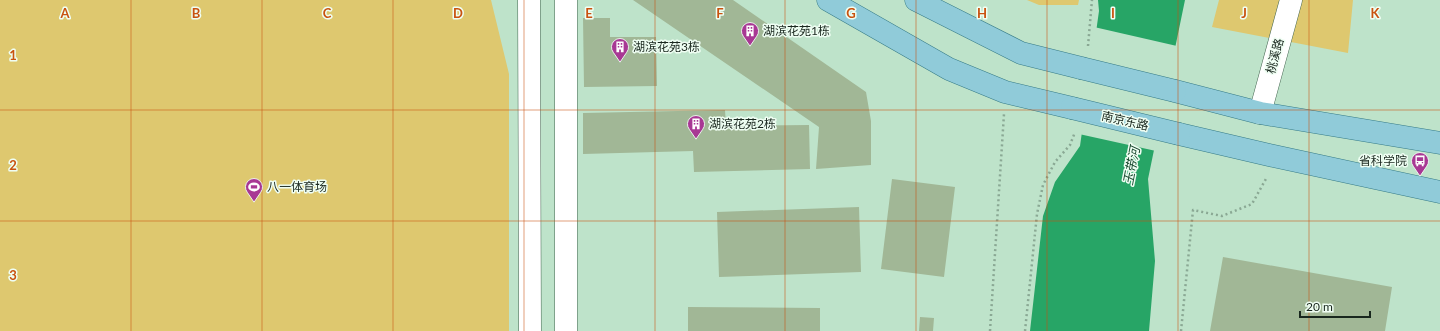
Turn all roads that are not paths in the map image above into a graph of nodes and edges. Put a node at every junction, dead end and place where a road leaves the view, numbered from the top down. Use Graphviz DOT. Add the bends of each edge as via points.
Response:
graph roads {
  1 [pos="529,0"];
  2 [pos="566,0"];
  3 [pos="828,0"];
  4 [pos="916,0"];
  5 [pos="1291,0"];
  6 [pos="1260,113"];
  7 [pos="1440,143"];
  8 [pos="1440,192"];
  9 [pos="530,331"];
  10 [pos="566,331"];
  1 -- 9 [label="lane"];
  2 -- 10 [label="lane"];
  3 -- 8 [label="main road, 南京东路, bridge" via="949,69 1075,117 1179,134"];
  4 -- 6 [label="main road, bridge" via="1021,53 1084,59 1175,91"];
  5 -- 6 [label="lane, 桃溪路"];
  6 -- 7 [label="main road"];
}
